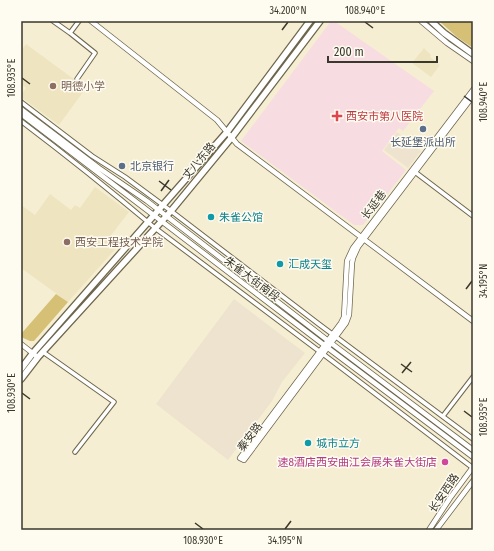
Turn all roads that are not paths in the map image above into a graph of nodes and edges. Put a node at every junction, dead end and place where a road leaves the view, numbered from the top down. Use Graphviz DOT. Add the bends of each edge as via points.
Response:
graph roads {
  1 [pos="53,21"];
  2 [pos="79,21"];
  3 [pos="91,21"];
  4 [pos="310,21"];
  5 [pos="320,21"];
  6 [pos="421,21"];
  7 [pos="430,21"];
  8 [pos="70,33"];
  9 [pos="473,54"];
  10 [pos="473,61"];
  11 [pos="77,79"];
  12 [pos="473,90"];
  13 [pos="473,96"];
  14 [pos="21,102"];
  15 [pos="21,109"];
  16 [pos="21,114"];
  17 [pos="21,121"];
  18 [pos="227,132"];
  19 [pos="232,137"];
  20 [pos="415,172"];
  21 [pos="162,205"];
  22 [pos="158,210"];
  23 [pos="171,211"];
  24 [pos="154,215"];
  25 [pos="166,216"];
  26 [pos="473,216"];
  27 [pos="148,222"];
  28 [pos="161,222"];
  29 [pos="154,228"];
  30 [pos="362,238"];
  31 [pos="473,322"];
  32 [pos="334,336"];
  33 [pos="330,341"];
  34 [pos="21,344"];
  35 [pos="326,347"];
  36 [pos="43,352"];
  37 [pos="321,352"];
  38 [pos="35,355"];
  39 [pos="21,369"];
  40 [pos="473,377"];
  41 [pos="21,379"];
  42 [pos="443,416"];
  43 [pos="473,438"];
  44 [pos="473,450"];
  45 [pos="75,452"];
  46 [pos="473,457"];
  47 [pos="473,467"];
  48 [pos="473,481"];
  49 [pos="430,530"];
  50 [pos="436,530"];
  1 -- 8 [label="street"];
  2 -- 8 [label="street"];
  3 -- 18 [label="main road" via="218,120"];
  4 -- 18 [label="main road, 丈八东路"];
  5 -- 19 [label="main road, 丈八东路"];
  6 -- 10 [label="main road"];
  7 -- 9 [label="main road"];
  8 -- 11 [label="street" via="95,53"];
  12 -- 30 [label="main road, 长延巷"];
  13 -- 20 [label="main road, 长延巷"];
  14 -- 21 [label="street"];
  15 -- 22 [label="main road, 朱雀大街南段"];
  16 -- 24 [label="main road, 朱雀大街南段"];
  17 -- 27 [label="street"];
  18 -- 19 [label="main road"];
  18 -- 21 [label="main road, 丈八东路"];
  19 -- 23 [label="main road, 丈八东路"];
  19 -- 30 [label="main road"];
  20 -- 26 [label="street"];
  20 -- 30 [label="main road, 长延巷"];
  21 -- 22 [label="main road, 丈八东路"];
  21 -- 23 [label="street"];
  22 -- 24 [label="main road, 丈八东路"];
  22 -- 25 [label="main road, 朱雀大街南段"];
  23 -- 25 [label="main road, 丈八东路"];
  23 -- 32 [label="street"];
  24 -- 27 [label="main road, 丈八东路"];
  24 -- 28 [label="main road, 朱雀大街南段"];
  25 -- 28 [label="main road, 丈八东路"];
  25 -- 33 [label="main road, 朱雀大街南段"];
  27 -- 29 [label="street"];
  27 -- 38 [label="main road, 丈八东路"];
  28 -- 29 [label="main road, 丈八东路"];
  28 -- 35 [label="main road, 朱雀大街南段"];
  29 -- 36 [label="main road, 丈八东路"];
  29 -- 37 [label="street"];
  30 -- 31 [label="main road"];
  30 -- 32 [label="main road, 长延巷" via="353,248 347,261 344,317"];
  32 -- 33 [label="main road, 长延巷"];
  32 -- 42 [label="street"];
  33 -- 35 [label="main road, 长延巷"];
  33 -- 44 [label="main road, 朱雀大街南段"];
  34 -- 38 [label="main road"];
  35 -- 37 [label="main road, 秦安路"];
  35 -- 46 [label="main road, 朱雀大街南段"];
  36 -- 38 [label="main road, 丈八东路"];
  36 -- 45 [label="street" via="114,402"];
  37 -- 37 [label="main road, 秦安路" via="240,458 244,460"];
  37 -- 47 [label="street"];
  38 -- 39 [label="main road, 丈八东路"];
  38 -- 41 [label="main road, 丈八东路"];
  40 -- 42 [label="street"];
  42 -- 43 [label="street"];
  47 -- 49 [label="main road, 长安西路"];
  48 -- 50 [label="main road, 长安西路"];
}
